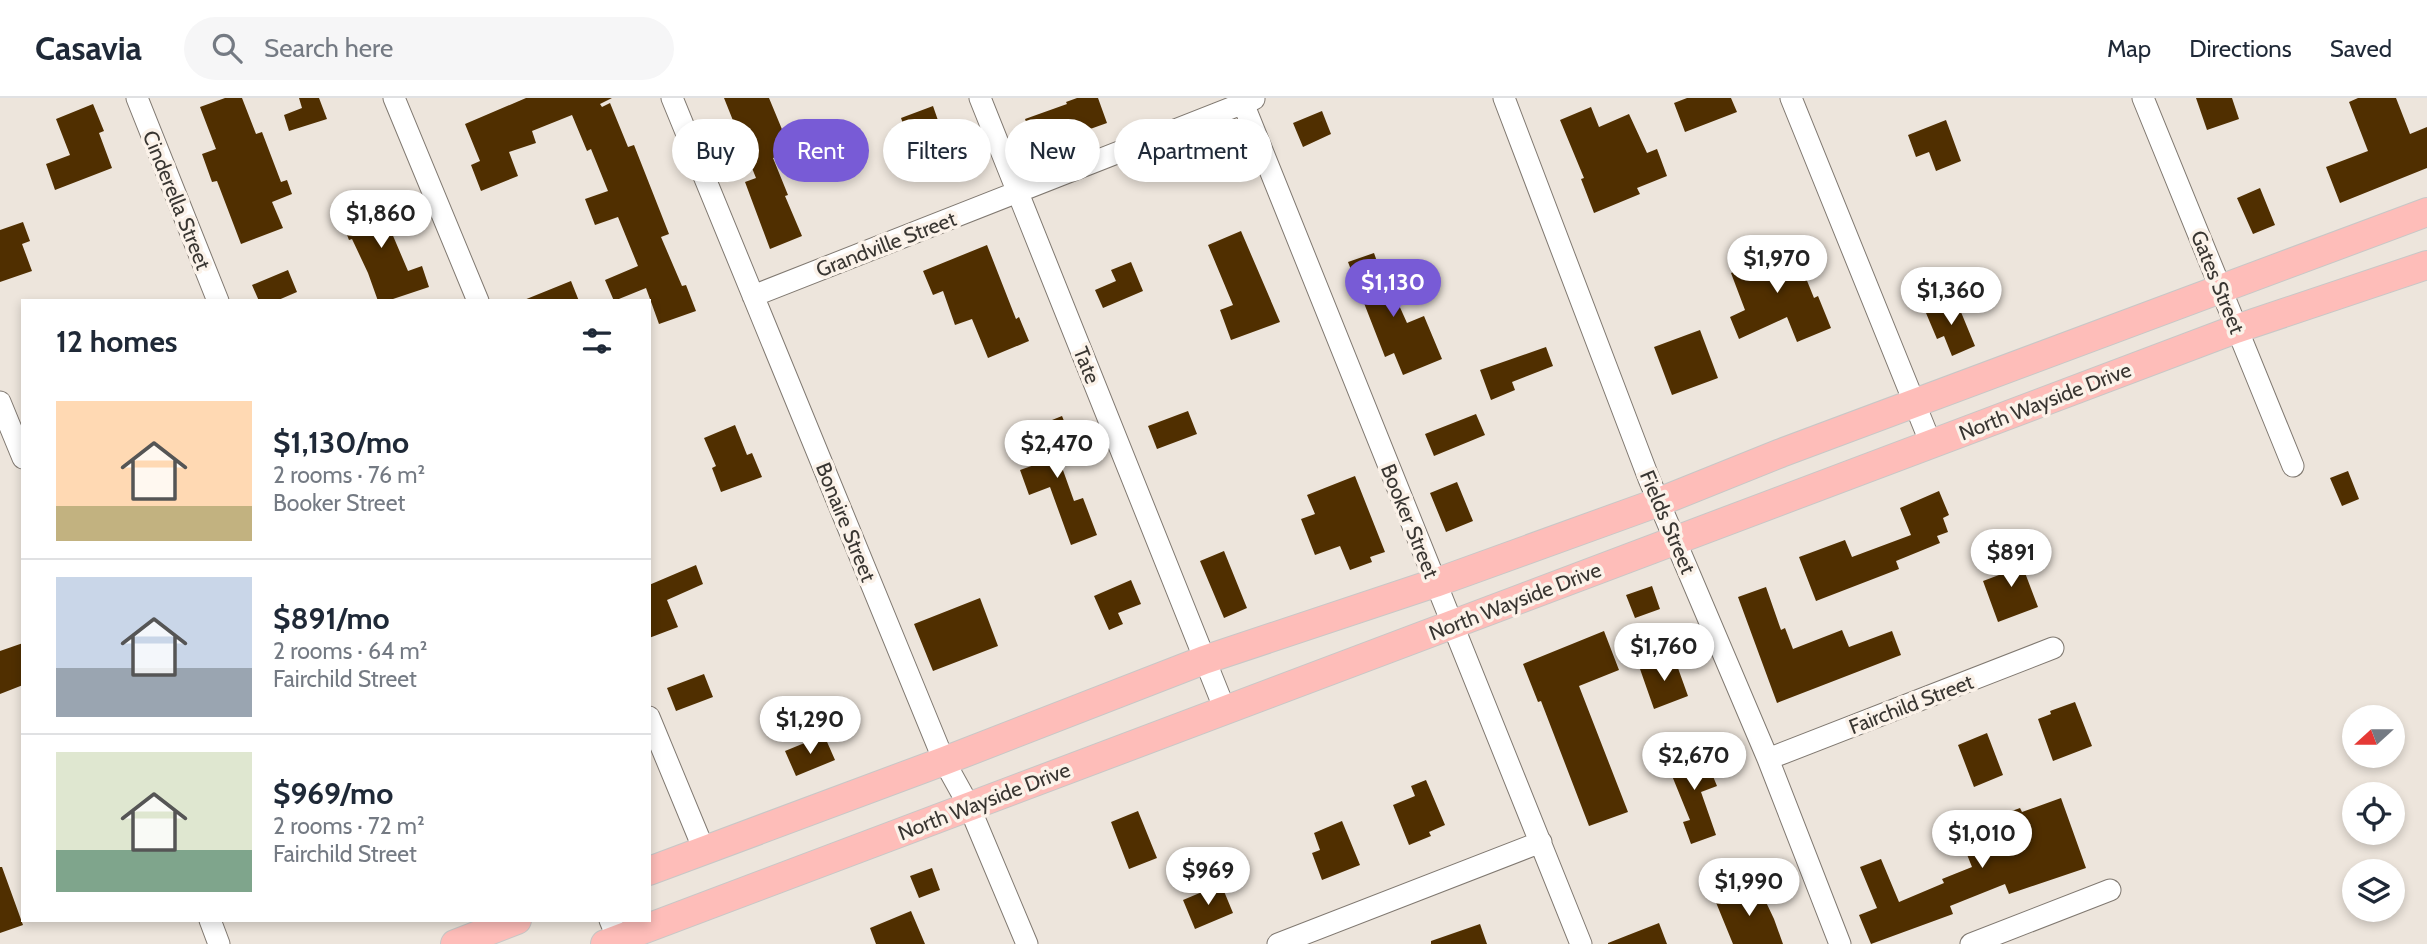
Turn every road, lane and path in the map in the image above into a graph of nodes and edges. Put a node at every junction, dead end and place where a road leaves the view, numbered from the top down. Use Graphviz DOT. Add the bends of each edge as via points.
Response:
graph roads {
  1 [pos="137,98"];
  2 [pos="394,98"];
  3 [pos="672,98"];
  4 [pos="979,98"];
  5 [pos="1504,98"];
  6 [pos="1791,98"];
  7 [pos="2143,98"];
  8 [pos="1247,100"];
  9 [pos="1018,192"];
  10 [pos="2427,212"];
  11 [pos="2427,265"];
  12 [pos="2221,291"];
  13 [pos="753,296"];
  14 [pos="217,299"];
  15 [pos="477,299"];
  16 [pos="2236,329"];
  17 [pos="0,402"];
  18 [pos="1914,405"];
  19 [pos="1931,444"];
  20 [pos="21,453"];
  21 [pos="2293,466"];
  22 [pos="1658,502"];
  23 [pos="1676,540"];
  24 [pos="1435,583"];
  25 [pos="1452,625"];
  26 [pos="2053,648"];
  27 [pos="1204,660"];
  28 [pos="1225,710"];
  29 [pos="651,722"];
  30 [pos="1768,759"];
  31 [pos="944,761"];
  32 [pos="969,806"];
  33 [pos="1541,842"];
  34 [pos="704,850"];
  35 [pos="651,869"];
  36 [pos="2110,890"];
  37 [pos="211,922"];
  38 [pos="510,922"];
  39 [pos="465,934"];
  40 [pos="614,937"];
  41 [pos="219,944"];
  42 [pos="1027,944"];
  43 [pos="1278,944"];
  44 [pos="1581,944"];
  45 [pos="1840,944"];
  46 [pos="1971,944"];
  1 -- 14 [label="street, Cinderella Street"];
  2 -- 15 [label="street"];
  3 -- 13 [label="street, Bonaire Street"];
  4 -- 9 [label="street, Tate"];
  5 -- 22 [label="street, Fields Street"];
  6 -- 18 [label="street"];
  7 -- 12 [label="street, Gates Street"];
  8 -- 9 [label="street, Grandville Street"];
  8 -- 24 [label="street, Booker Street"];
  9 -- 13 [label="street, Grandville Street"];
  9 -- 27 [label="street, Tate"];
  10 -- 12 [label="main road, North Wayside Drive"];
  11 -- 16 [label="main road, North Wayside Drive"];
  12 -- 16 [label="street, Gates Street"];
  12 -- 18 [label="main road, North Wayside Drive"];
  13 -- 31 [label="street, Bonaire Street"];
  16 -- 19 [label="main road, North Wayside Drive"];
  16 -- 21 [label="street, Gates Street"];
  17 -- 20 [label="street"];
  18 -- 19 [label="street"];
  18 -- 22 [label="main road, North Wayside Drive"];
  19 -- 23 [label="main road, North Wayside Drive"];
  22 -- 23 [label="street, Fields Street"];
  22 -- 24 [label="main road, North Wayside Drive"];
  23 -- 25 [label="main road, North Wayside Drive"];
  23 -- 30 [label="street, Fields Street"];
  24 -- 25 [label="street, Booker Street"];
  24 -- 27 [label="main road, North Wayside Drive"];
  25 -- 28 [label="main road, North Wayside Drive"];
  25 -- 33 [label="street, Booker Street"];
  26 -- 30 [label="street, Fairchild Street"];
  27 -- 28 [label="street, Tate"];
  27 -- 31 [label="main road, North Wayside Drive"];
  28 -- 32 [label="main road, North Wayside Drive"];
  29 -- 34 [label="street"];
  30 -- 45 [label="street, Fields Street"];
  31 -- 32 [label="street, Bonaire Street"];
  31 -- 34 [label="main road, North Wayside Drive"];
  32 -- 40 [label="main road, North Wayside Drive"];
  32 -- 42 [label="street, Bonaire Street"];
  33 -- 43 [label="street"];
  33 -- 44 [label="street, Booker Street"];
  34 -- 35 [label="main road, North Wayside Drive"];
  36 -- 46 [label="street"];
  37 -- 41 [label="street"];
  38 -- 39 [label="main road"];
}
